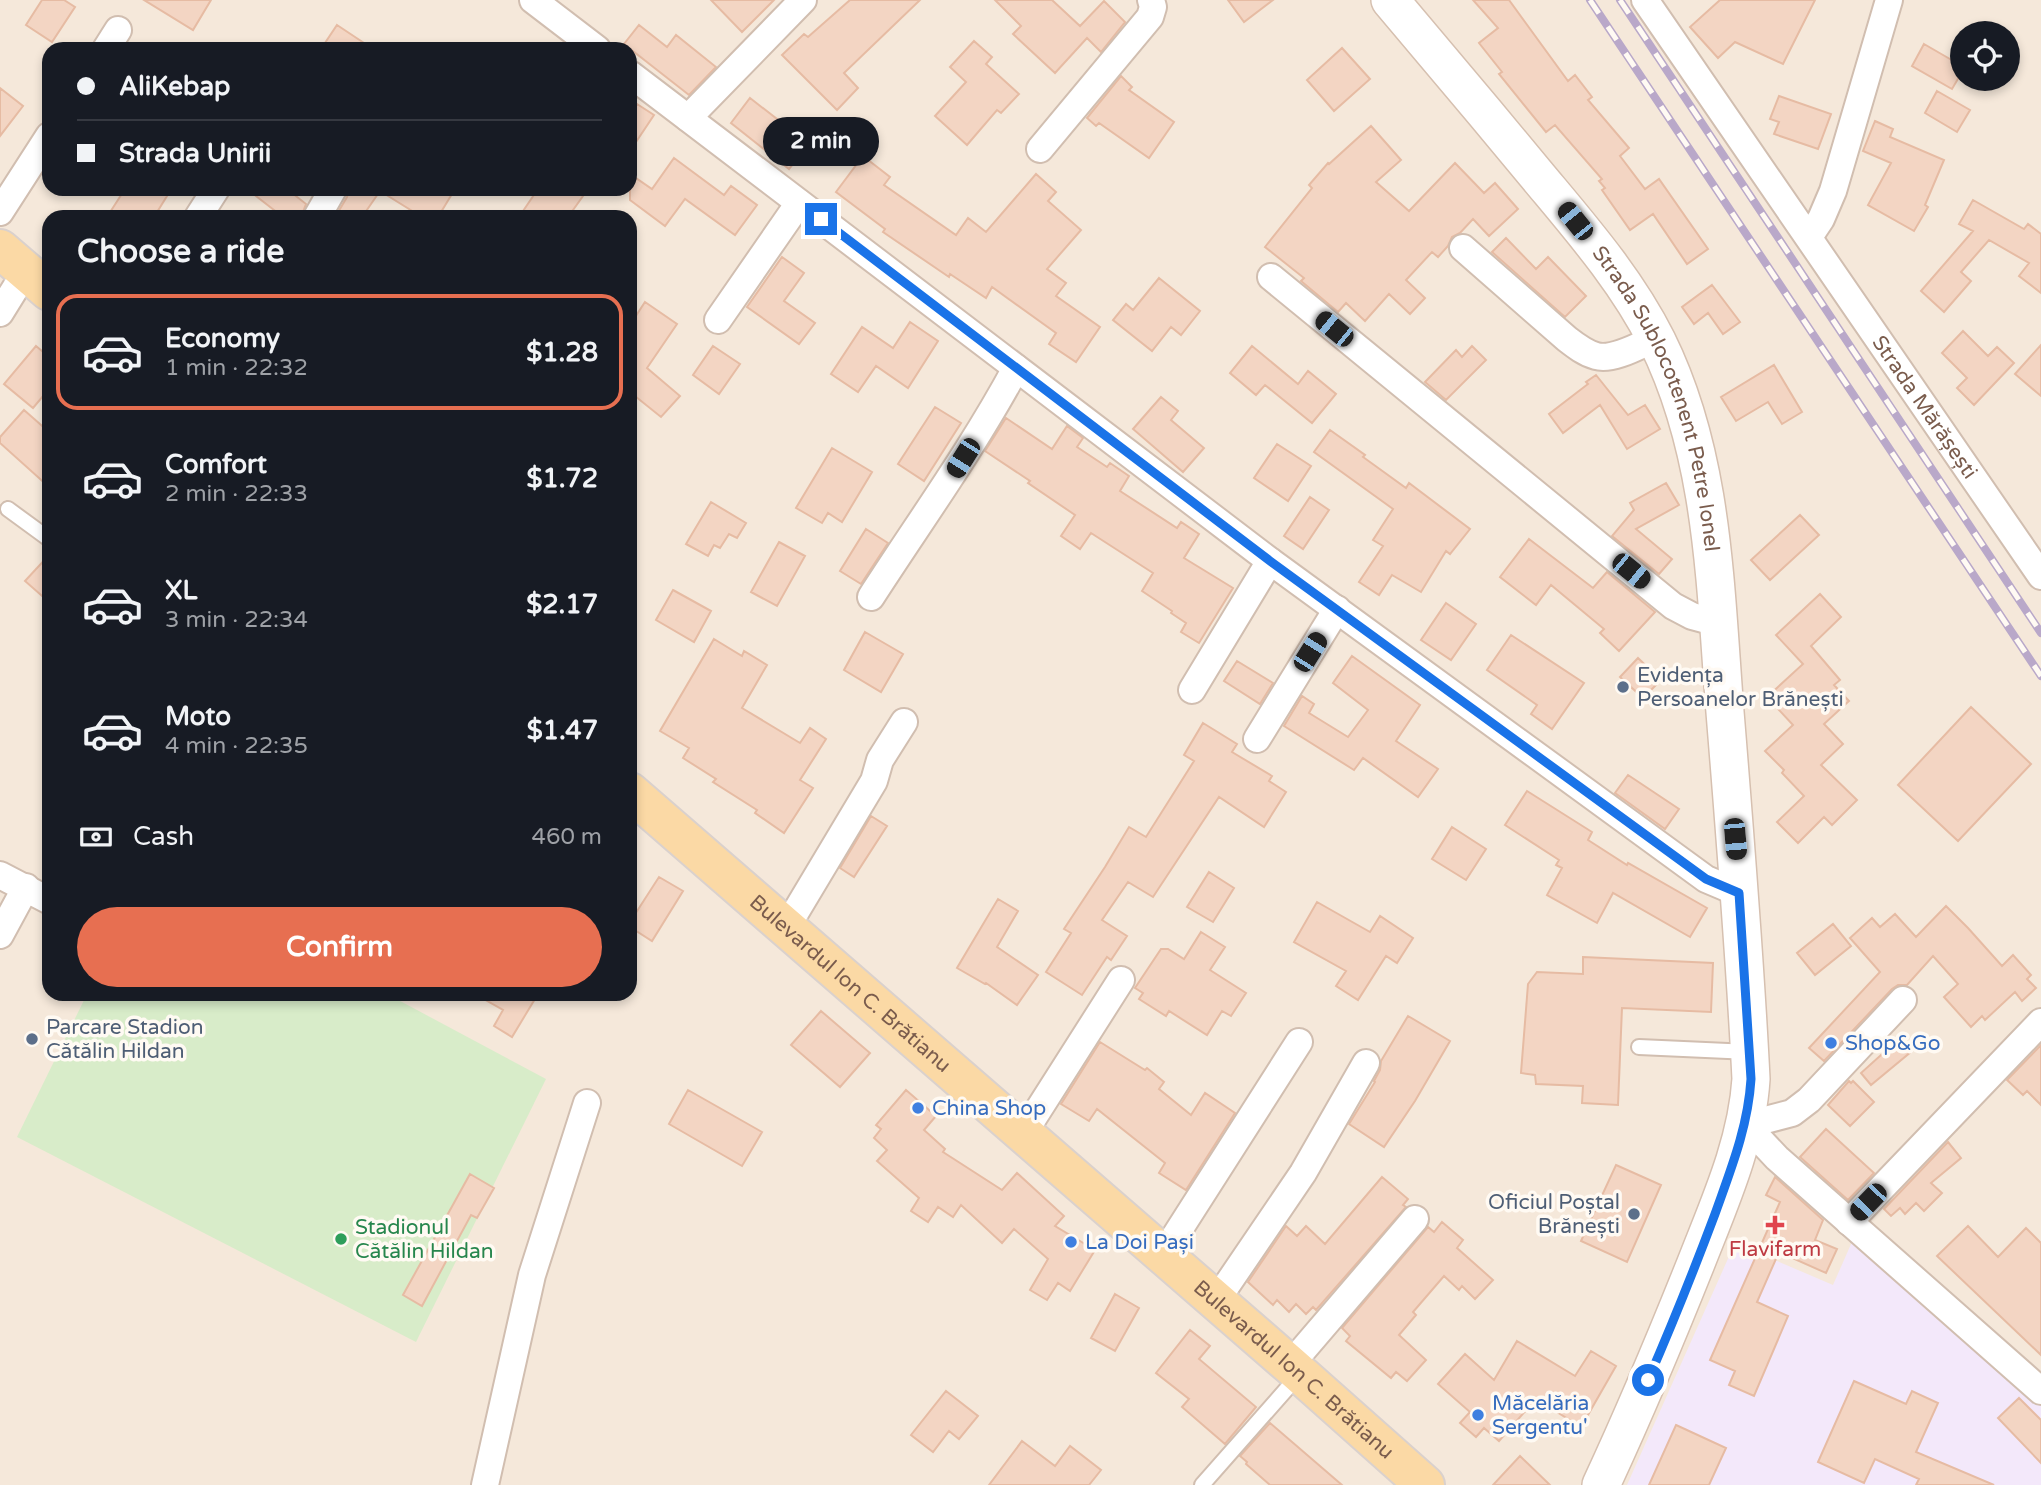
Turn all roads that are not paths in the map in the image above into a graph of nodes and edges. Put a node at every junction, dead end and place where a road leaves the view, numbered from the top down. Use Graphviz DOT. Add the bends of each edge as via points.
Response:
graph roads {
  1 [pos="533,0"];
  2 [pos="803,0"];
  3 [pos="1151,0"];
  4 [pos="1390,0"];
  5 [pos="1645,0"];
  6 [pos="1889,0"];
  7 [pos="588,42"];
  8 [pos="637,79"];
  9 [pos="688,118"];
  10 [pos="42,147"];
  11 [pos="1040,149"];
  12 [pos="799,203"];
  13 [pos="0,212"];
  14 [pos="1809,237"];
  15 [pos="1463,248"];
  16 [pos="25,270"];
  17 [pos="1271,277"];
  18 [pos="0,313"];
  19 [pos="718,320"];
  20 [pos="1656,338"];
  21 [pos="1016,368"];
  22 [pos="8,509"];
  23 [pos="42,533"];
  24 [pos="1270,561"];
  25 [pos="2041,576"];
  26 [pos="871,597"];
  27 [pos="1337,609"];
  28 [pos="1718,623"];
  29 [pos="1192,690"];
  30 [pos="904,722"];
  31 [pos="1257,739"];
  32 [pos="637,798"];
  33 [pos="0,875"];
  34 [pos="1739,893"];
  35 [pos="37,894"];
  36 [pos="786,928"];
  37 [pos="0,935"];
  38 [pos="1121,980"];
  39 [pos="1903,1000"];
  40 [pos="2041,1022"];
  41 [pos="1298,1042"];
  42 [pos="1639,1046"];
  43 [pos="1750,1052"];
  44 [pos="1366,1063"];
  45 [pos="587,1103"];
  46 [pos="1746,1125"];
  47 [pos="1023,1134"];
  48 [pos="1415,1219"];
  49 [pos="1849,1222"];
  50 [pos="1163,1255"];
  51 [pos="1216,1301"];
  52 [pos="1295,1369"];
  53 [pos="2041,1391"];
  54 [pos="1422,1483"];
  55 [pos="485,1485"];
  56 [pos="1202,1485"];
  57 [pos="1601,1485"];
  1 -- 7 [label="street"];
  2 -- 9 [label="street"];
  3 -- 11 [label="street" via="1150,17"];
  4 -- 20 [label="main road, Strada Sublocotenent Petre Ionel" via="1599,251"];
  5 -- 14 [label="street, Strada Mărășești"];
  6 -- 14 [label="street" via="1833,191"];
  8 -- 9 [label="street"];
  9 -- 12 [label="street"];
  10 -- 13 [label="street"];
  12 -- 19 [label="street"];
  12 -- 21 [label="street"];
  14 -- 25 [label="street, Strada Mărășești"];
  15 -- 20 [label="street" via="1583,351 1599,358"];
  16 -- 18 [label="street"];
  17 -- 28 [label="street" via="1673,606"];
  20 -- 28 [label="main road, Strada Sublocotenent Petre Ionel" via="1694,438"];
  21 -- 24 [label="street"];
  21 -- 26 [label="street" via="949,481"];
  22 -- 23 [label="lane"];
  24 -- 27 [label="street"];
  24 -- 29 [label="street"];
  27 -- 31 [label="street"];
  27 -- 34 [label="street" via="1706,879"];
  28 -- 34 [label="main road, Strada Sublocotenent Petre Ionel"];
  30 -- 36 [label="street"];
  32 -- 36 [label="main road, Bulevardul Ion C. Brătianu"];
  33 -- 35 [label="street"];
  34 -- 43 [label="main road, Strada Sublocotenent Petre Ionel"];
  35 -- 37 [label="street"];
  36 -- 47 [label="main road, Bulevardul Ion C. Brătianu"];
  38 -- 47 [label="street"];
  39 -- 46 [label="street" via="1809,1100 1792,1113"];
  40 -- 49 [label="street"];
  41 -- 50 [label="street"];
  42 -- 43 [label="lane"];
  43 -- 46 [label="main road, Strada Sublocotenent Petre Ionel"];
  44 -- 51 [label="street" via="1303,1173"];
  45 -- 55 [label="street" via="532,1275"];
  46 -- 49 [label="street"];
  46 -- 57 [label="main road, Strada Sublocotenent Petre Ionel" via="1682,1298"];
  47 -- 50 [label="main road, Bulevardul Ion C. Brătianu"];
  48 -- 52 [label="street"];
  49 -- 53 [label="street"];
  50 -- 51 [label="main road, Bulevardul Ion C. Brătianu"];
  51 -- 52 [label="main road, Bulevardul Ion C. Brătianu"];
  52 -- 54 [label="main road, Bulevardul Ion C. Brătianu"];
  52 -- 56 [label="lane"];
}
